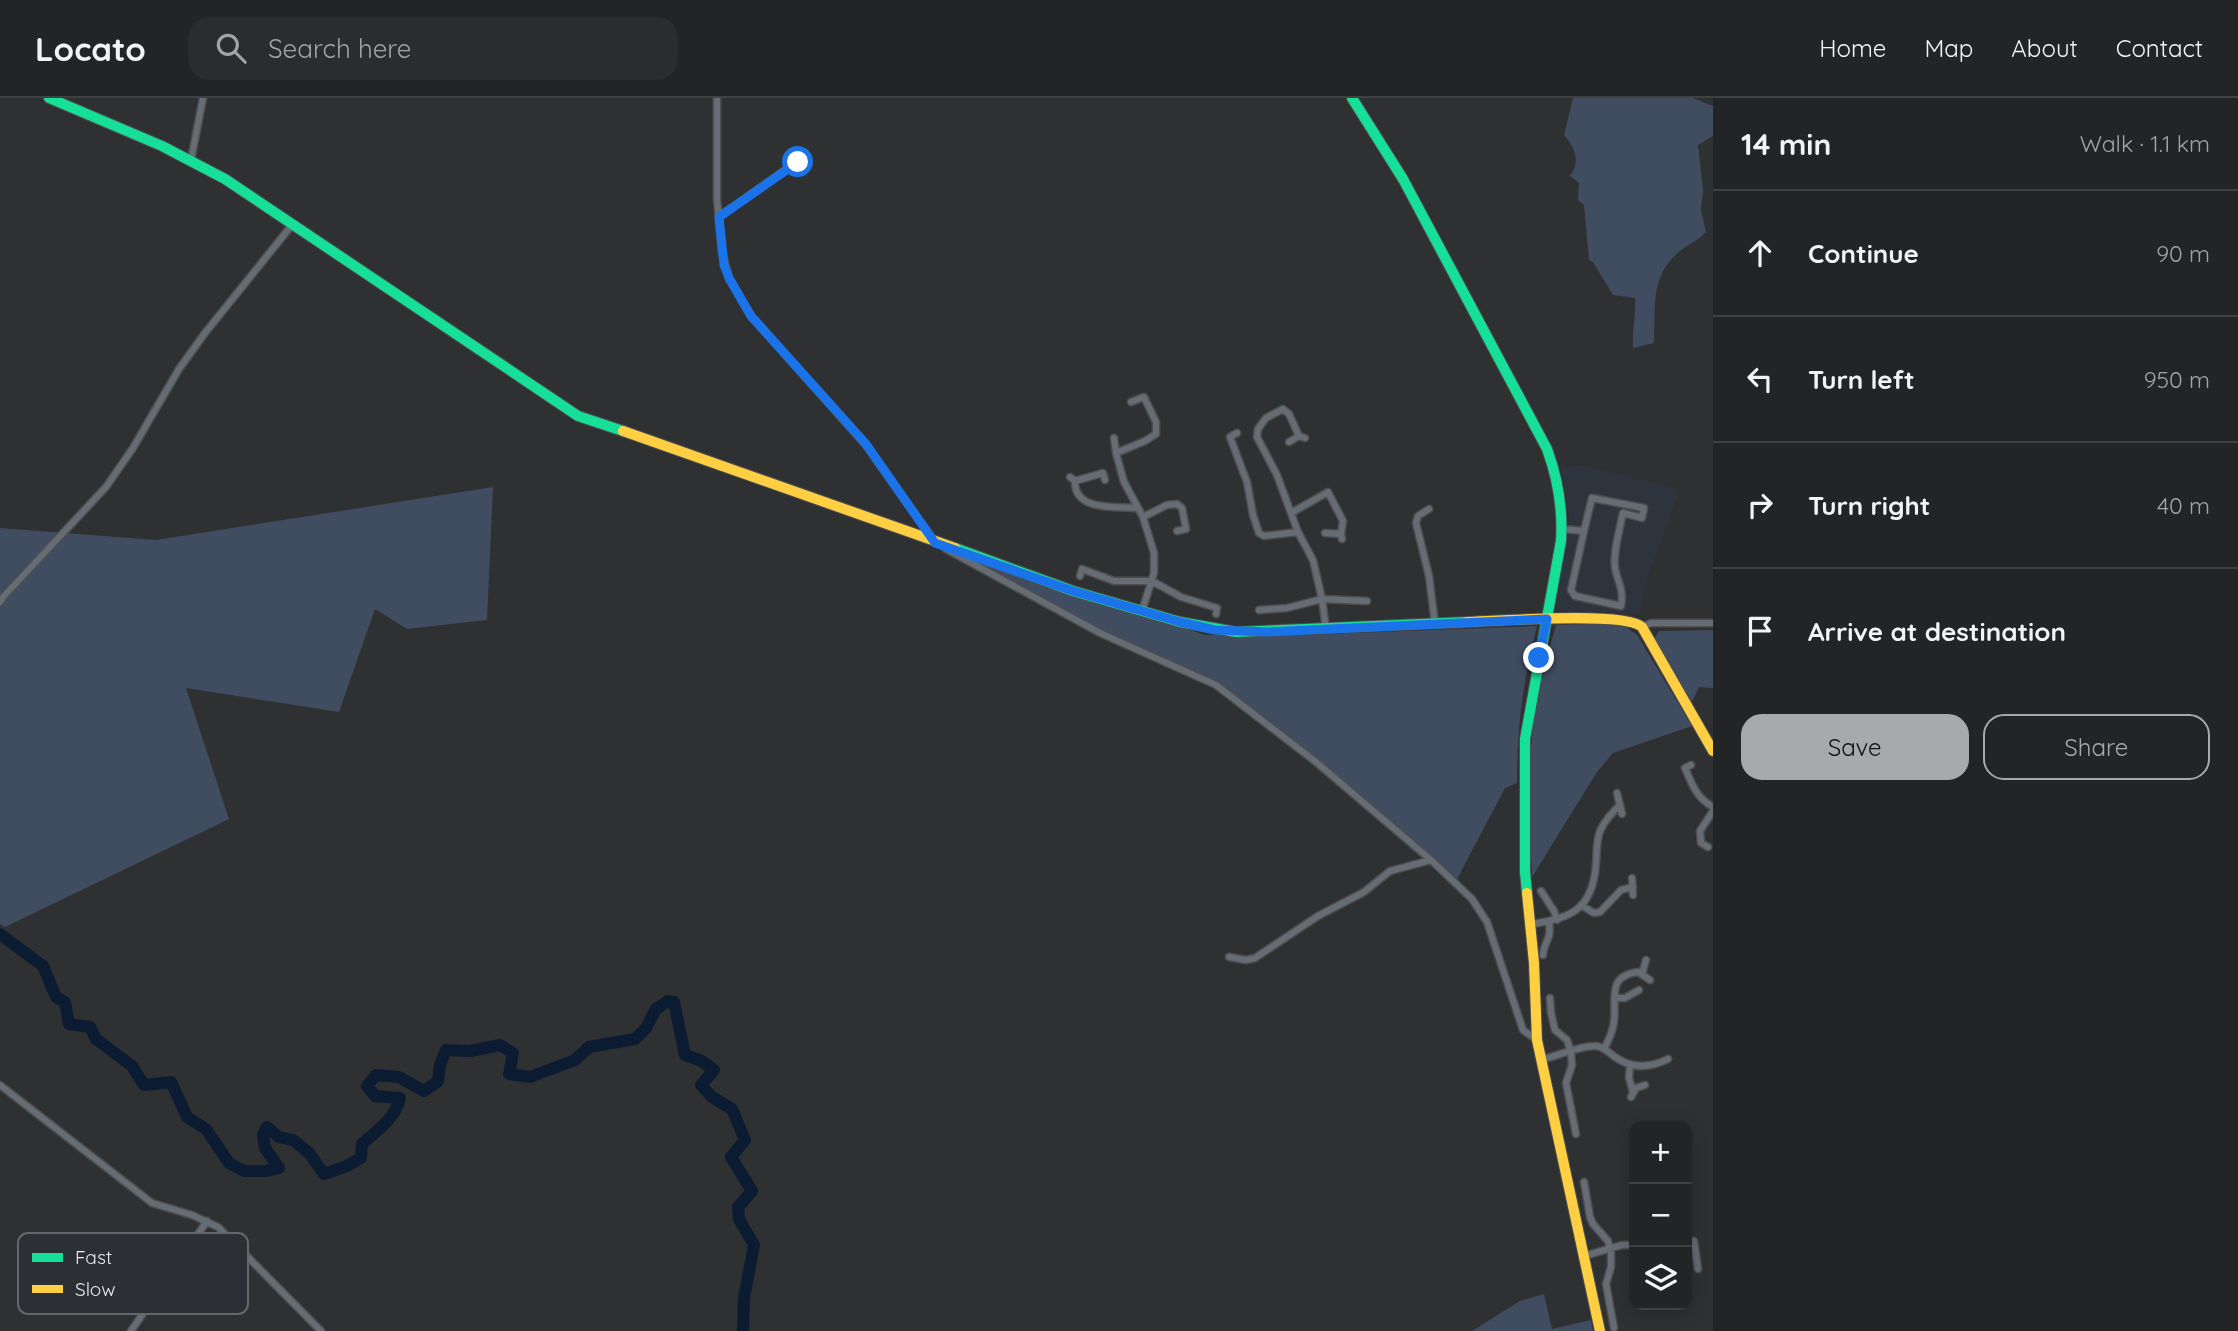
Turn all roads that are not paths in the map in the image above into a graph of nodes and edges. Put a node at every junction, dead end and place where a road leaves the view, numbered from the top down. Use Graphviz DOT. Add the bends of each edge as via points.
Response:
graph roads {
  1 [pos="49,98"];
  2 [pos="203,98"];
  3 [pos="717,98"];
  4 [pos="1352,98"];
  5 [pos="191,160"];
  6 [pos="798,162"];
  7 [pos="719,217"];
  8 [pos="292,225"];
  9 [pos="1131,402"];
  10 [pos="1237,433"];
  11 [pos="1114,438"];
  12 [pos="1289,442"];
  13 [pos="1116,453"];
  14 [pos="1105,480"];
  15 [pos="1137,508"];
  16 [pos="1429,509"];
  17 [pos="1291,513"];
  18 [pos="1143,517"];
  19 [pos="1562,529"];
  20 [pos="1177,531"];
  21 [pos="1584,531"];
  22 [pos="1298,532"];
  23 [pos="1325,533"];
  24 [pos="935,543"];
  25 [pos="1080,576"];
  26 [pos="1152,581"];
  27 [pos="1322,598"];
  28 [pos="1367,601"];
  29 [pos="0,602"];
  30 [pos="1259,610"];
  31 [pos="1142,611"];
  32 [pos="1216,614"];
  33 [pos="1547,619"];
  34 [pos="1713,623"];
  35 [pos="1435,624"];
  36 [pos="1642,627"];
  37 [pos="1326,629"];
  38 [pos="1713,751"];
  39 [pos="1691,765"];
  40 [pos="1617,793"];
  41 [pos="1620,805"];
  42 [pos="1713,809"];
  43 [pos="1622,814"];
  44 [pos="1709,847"];
  45 [pos="1431,860"];
  46 [pos="1632,878"];
  47 [pos="1541,891"];
  48 [pos="1581,905"];
  49 [pos="1553,921"];
  50 [pos="1531,924"];
  51 [pos="1543,955"];
  52 [pos="1229,957"];
  53 [pos="1646,960"];
  54 [pos="1642,974"];
  55 [pos="1650,979"];
  56 [pos="1636,990"];
  57 [pos="1550,998"];
  58 [pos="1615,998"];
  59 [pos="1537,1040"];
  60 [pos="1604,1049"];
  61 [pos="1571,1052"];
  62 [pos="1668,1059"];
  63 [pos="1541,1060"];
  64 [pos="1630,1065"];
  65 [pos="1645,1085"];
  66 [pos="0,1086"];
  67 [pos="1576,1134"];
  68 [pos="1584,1182"];
  69 [pos="207,1221"];
  70 [pos="199,1233"];
  71 [pos="225,1233"];
  72 [pos="1694,1241"];
  73 [pos="1629,1245"];
  74 [pos="1692,1248"];
  75 [pos="1610,1249"];
  76 [pos="1692,1254"];
  77 [pos="1584,1256"];
  78 [pos="248,1257"];
  79 [pos="1698,1269"];
  80 [pos="143,1314"];
  81 [pos="1614,1328"];
  82 [pos="131,1331"];
  83 [pos="321,1331"];
  84 [pos="1600,1331"];
  1 -- 5 [label="street"];
  2 -- 5 [label="street"];
  3 -- 7 [label="street"];
  4 -- 19 [label="street" via="1404,179 1547,449 1557,477"];
  5 -- 8 [label="street"];
  6 -- 7 [label="street"];
  7 -- 24 [label="street" via="724,265 751,316 866,444"];
  8 -- 24 [label="street" via="578,416"];
  8 -- 29 [label="street" via="179,369 106,487"];
  9 -- 13 [label="street" via="1144,397 1158,428 1145,441"];
  10 -- 22 [label="street" via="1230,437 1259,533"];
  11 -- 13 [label="street"];
  12 -- 17 [label="street" via="1302,437 1283,406 1266,418 1257,437"];
  13 -- 15 [label="street"];
  14 -- 15 [label="street" via="1103,473 1073,479 1081,499"];
  15 -- 18 [label="street"];
  16 -- 35 [label="street" via="1416,523"];
  17 -- 22 [label="street"];
  17 -- 23 [label="street" via="1328,492 1343,521 1341,536"];
  18 -- 20 [label="street" via="1177,504 1186,529"];
  18 -- 26 [label="street" via="1154,553"];
  19 -- 21 [label="street"];
  19 -- 33 [label="street"];
  21 -- 21 [label="street" via="1592,498 1644,508 1642,518 1623,513 1622,517 1615,561 1623,592 1621,606 1575,596 1571,590"];
  22 -- 27 [label="street" via="1312,560"];
  24 -- 31 [label="street"];
  24 -- 45 [label="street" via="1100,633 1216,685"];
  25 -- 26 [label="street" via="1082,569 1114,581"];
  26 -- 31 [label="street"];
  26 -- 32 [label="street" via="1181,597 1217,608"];
  27 -- 28 [label="street"];
  27 -- 30 [label="street"];
  27 -- 37 [label="street"];
  31 -- 37 [label="street" via="1215,630"];
  33 -- 35 [label="street"];
  33 -- 36 [label="street" via="1610,619 1637,622"];
  33 -- 50 [label="street" via="1525,739 1523,834"];
  34 -- 36 [label="street"];
  35 -- 37 [label="street"];
  36 -- 38 [label="street"];
  39 -- 42 [label="street" via="1685,768 1695,791"];
  40 -- 41 [label="street"];
  41 -- 43 [label="street"];
  41 -- 48 [label="street" via="1599,833 1594,887"];
  42 -- 44 [label="street" via="1700,831 1701,843"];
  45 -- 52 [label="street" via="1390,871 1264,954 1246,960"];
  45 -- 59 [label="street" via="1483,915 1523,1030"];
  46 -- 48 [label="street" via="1633,891 1621,890 1605,910 1594,913"];
  47 -- 49 [label="street" via="1550,904"];
  48 -- 49 [label="street"];
  49 -- 50 [label="street"];
  49 -- 51 [label="street"];
  50 -- 59 [label="street"];
  53 -- 54 [label="street"];
  54 -- 55 [label="street"];
  54 -- 58 [label="street" via="1631,973 1618,981"];
  56 -- 58 [label="street" via="1625,998"];
  57 -- 61 [label="street" via="1555,1030 1567,1040"];
  58 -- 60 [label="street" via="1614,1022"];
  59 -- 63 [label="street"];
  60 -- 61 [label="street" via="1590,1046"];
  60 -- 64 [label="street"];
  61 -- 63 [label="street"];
  61 -- 67 [label="street" via="1566,1083"];
  62 -- 64 [label="street" via="1653,1065"];
  63 -- 77 [label="street"];
  64 -- 65 [label="street" via="1632,1094"];
  66 -- 69 [label="street" via="145,1199"];
  68 -- 75 [label="street" via="1593,1224"];
  69 -- 70 [label="street"];
  69 -- 71 [label="street"];
  72 -- 74 [label="street"];
  73 -- 75 [label="street"];
  75 -- 77 [label="street"];
  75 -- 81 [label="street" via="1606,1284"];
  76 -- 79 [label="street"];
  77 -- 84 [label="street"];
  78 -- 83 [label="street"];
  80 -- 82 [label="street"];
}
